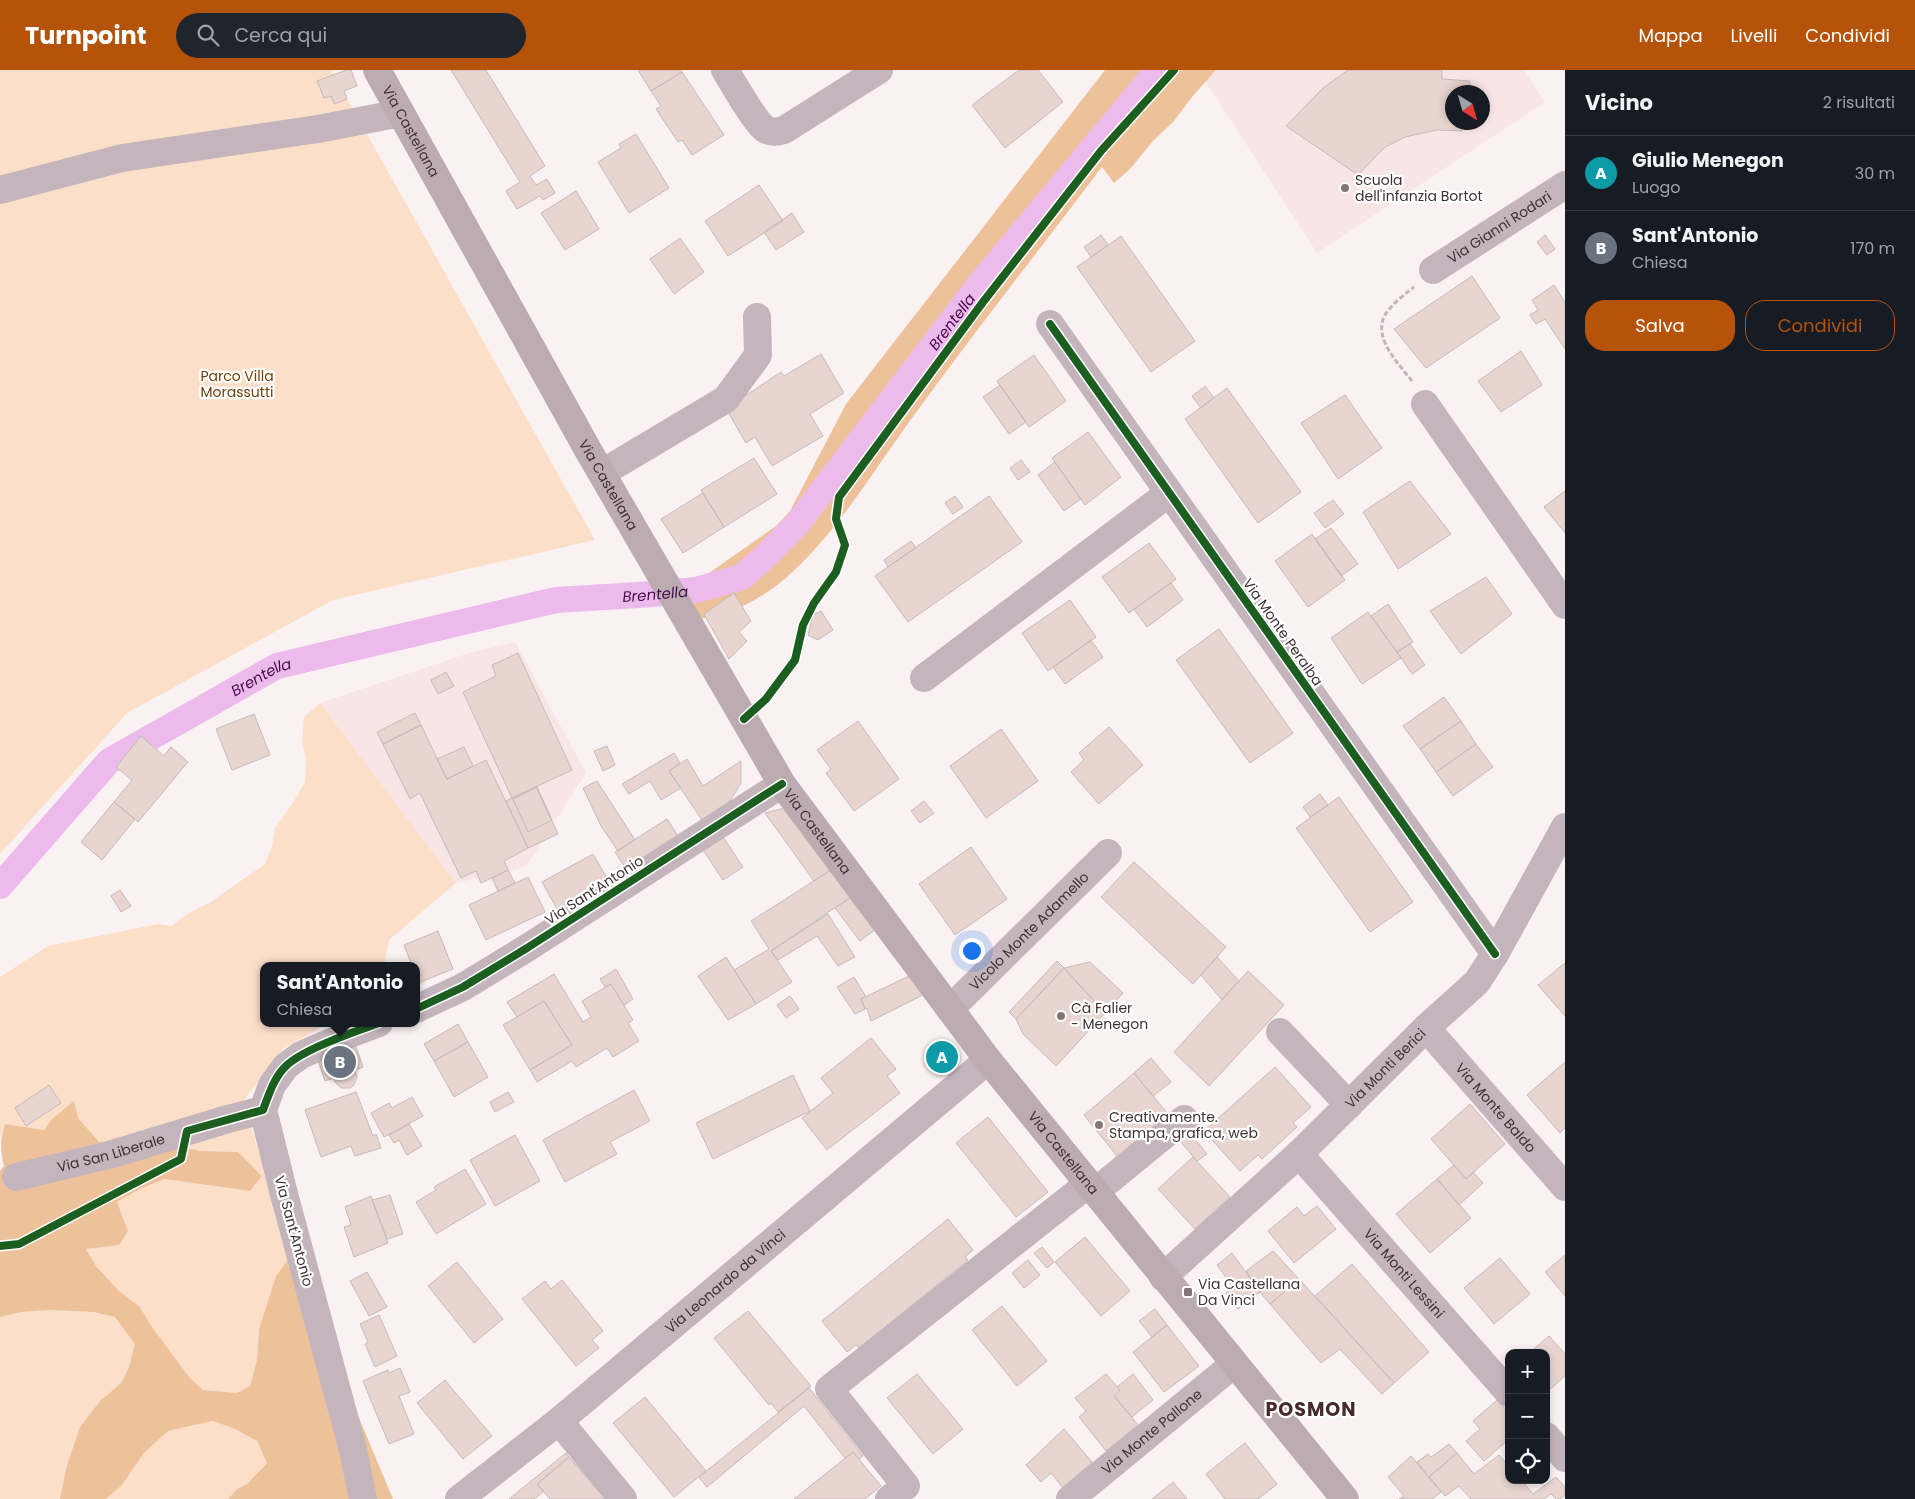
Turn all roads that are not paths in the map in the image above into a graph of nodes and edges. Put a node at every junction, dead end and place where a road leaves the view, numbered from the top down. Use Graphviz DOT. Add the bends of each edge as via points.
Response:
graph roads {
  1 [pos="377,70"];
  2 [pos="725,70"];
  3 [pos="879,70"];
  4 [pos="401,114"];
  5 [pos="1565,185"];
  6 [pos="0,190"];
  7 [pos="1433,270"];
  8 [pos="757,316"];
  9 [pos="1050,324"];
  10 [pos="1425,404"];
  11 [pos="602,473"];
  12 [pos="1169,493"];
  13 [pos="1565,605"];
  14 [pos="924,678"];
  15 [pos="782,784"];
  16 [pos="1565,827"];
  17 [pos="1108,853"];
  18 [pos="1495,954"];
  19 [pos="420,1007"];
  20 [pos="950,1009"];
  21 [pos="368,1027"];
  22 [pos="1426,1028"];
  23 [pos="1280,1032"];
  24 [pos="988,1060"];
  25 [pos="1349,1105"];
  26 [pos="263,1110"];
  27 [pos="1184,1119"];
  28 [pos="1299,1154"];
  29 [pos="16,1177"];
  30 [pos="1565,1186"];
  31 [pos="1091,1188"];
  32 [pos="1163,1277"];
  33 [pos="1234,1364"];
  34 [pos="1505,1388"];
  35 [pos="559,1421"];
  36 [pos="1549,1439"];
  37 [pos="1565,1458"];
  38 [pos="364,1499"];
  39 [pos="459,1499"];
  40 [pos="622,1499"];
  41 [pos="889,1499"];
  42 [pos="1070,1499"];
  43 [pos="1345,1499"];
  1 -- 4 [label="main road, Via Castellana"];
  2 -- 3 [label="street" via="760,124 772,132 784,130"];
  4 -- 6 [label="street" via="122,158"];
  4 -- 11 [label="main road, Via Castellana"];
  5 -- 7 [label="street, Via Gianni Rodari"];
  8 -- 11 [label="street" via="758,355 726,399"];
  9 -- 12 [label="street, Via Monte Peralba"];
  10 -- 13 [label="street"];
  11 -- 15 [label="main road, Via Castellana"];
  12 -- 14 [label="street"];
  12 -- 18 [label="street, Via Monte Peralba"];
  15 -- 19 [label="street, Via Sant'Antonio" via="519,953 463,987"];
  15 -- 20 [label="main road, Via Castellana"];
  16 -- 18 [label="street, Via Monti Berici"];
  17 -- 20 [label="street, Vicolo Monte Adamello"];
  18 -- 22 [label="street, Via Monti Berici" via="1477,982"];
  20 -- 24 [label="main road, Via Castellana"];
  21 -- 26 [label="street" via="301,1055 286,1066 272,1085"];
  22 -- 25 [label="street, Via Monti Berici"];
  22 -- 30 [label="street, Via Monte Baldo"];
  23 -- 25 [label="street"];
  24 -- 31 [label="main road, Via Castellana"];
  24 -- 35 [label="street, Via Leonardo da Vinci"];
  25 -- 28 [label="street, Via Monti Berici"];
  26 -- 29 [label="street, Via San Liberale" via="109,1155"];
  26 -- 38 [label="street, Via Sant'Antonio"];
  27 -- 31 [label="street"];
  28 -- 32 [label="street, Via Monti Berici"];
  28 -- 34 [label="street, Via Monti Lessini"];
  31 -- 32 [label="main road, Via Castellana"];
  31 -- 41 [label="street" via="829,1390 906,1486"];
  32 -- 33 [label="main road, Via Castellana"];
  33 -- 42 [label="street, Via Monte Pallone"];
  33 -- 43 [label="main road, Via Castellana"];
  35 -- 39 [label="street, Via Leonardo da Vinci"];
  35 -- 40 [label="street"];
  36 -- 37 [label="street"];
}
